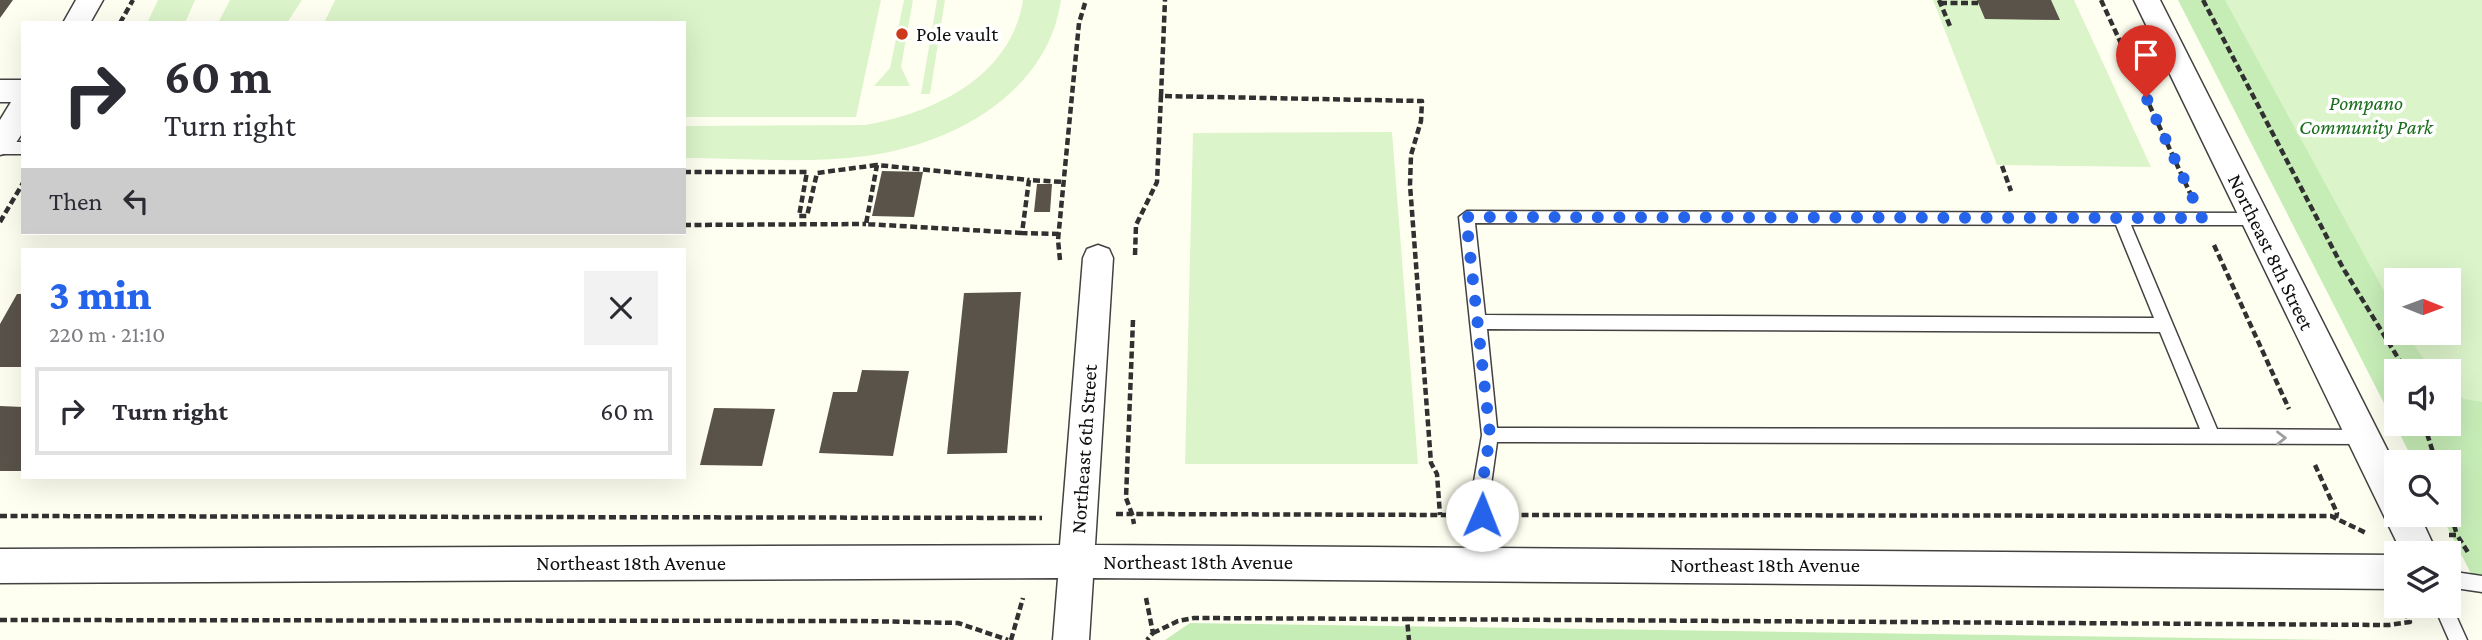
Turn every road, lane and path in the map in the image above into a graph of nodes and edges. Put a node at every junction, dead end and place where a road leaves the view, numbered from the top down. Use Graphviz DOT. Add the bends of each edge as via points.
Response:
graph roads {
  1 [pos="90,0"];
  2 [pos="133,0"];
  3 [pos="1165,0"];
  4 [pos="2101,0"];
  5 [pos="2147,0"];
  6 [pos="2203,0"];
  7 [pos="1940,2"];
  8 [pos="1979,3"];
  9 [pos="77,21"];
  10 [pos="121,21"];
  11 [pos="1950,26"];
  12 [pos="0,91"];
  13 [pos="21,91"];
  14 [pos="1161,96"];
  15 [pos="21,110"];
  16 [pos="0,146"];
  17 [pos="21,148"];
  18 [pos="877,165"];
  19 [pos="686,172"];
  20 [pos="1029,180"];
  21 [pos="1064,182"];
  22 [pos="21,186"];
  23 [pos="2120,217"];
  24 [pos="2202,218"];
  25 [pos="2255,219"];
  26 [pos="0,222"];
  27 [pos="866,224"];
  28 [pos="686,225"];
  29 [pos="1023,233"];
  30 [pos="1059,234"];
  31 [pos="1098,258"];
  32 [pos="1135,259"];
  33 [pos="1133,312"];
  34 [pos="1478,322"];
  35 [pos="2165,325"];
  36 [pos="2399,359"];
  37 [pos="1490,435"];
  38 [pos="2302,437"];
  39 [pos="2363,437"];
  40 [pos="2212,438"];
  41 [pos="2384,479"];
  42 [pos="1440,515"];
  43 [pos="1482,515"];
  44 [pos="0,516"];
  45 [pos="2336,518"];
  46 [pos="1037,519"];
  47 [pos="2455,527"];
  48 [pos="2367,534"];
  49 [pos="2457,535"];
  50 [pos="1076,561"];
  51 [pos="1487,564"];
  52 [pos="0,566"];
  53 [pos="2384,572"];
  54 [pos="2461,581"];
  55 [pos="2482,584"];
  56 [pos="2408,618"];
  57 [pos="2448,618"];
  58 [pos="1407,619"];
  59 [pos="0,620"];
  60 [pos="1153,633"];
  61 [pos="1008,640"];
  62 [pos="1071,640"];
  63 [pos="1409,640"];
  64 [pos="2458,640"];
  1 -- 9 [label="street"];
  2 -- 10 [label="path"];
  3 -- 14 [label="path"];
  4 -- 24 [label="path"];
  5 -- 25 [label="street, Northeast 8th Street"];
  6 -- 36 [label="path" via="2343,268"];
  7 -- 8 [label="path"];
  7 -- 11 [label="path"];
  12 -- 13 [label="street"];
  14 -- 32 [label="path" via="1157,182 1136,225"];
  14 -- 42 [label="path" via="1422,101 1410,185 1431,463 1437,474"];
  15 -- 16 [label="street"];
  16 -- 17 [label="lane"];
  18 -- 19 [label="path" via="817,173 807,216 799,216 807,172"];
  18 -- 20 [label="path"];
  18 -- 27 [label="path"];
  20 -- 21 [label="path"];
  20 -- 29 [label="path"];
  22 -- 26 [label="path"];
  23 -- 24 [label="lane"];
  23 -- 34 [label="lane" via="1466,217"];
  23 -- 35 [label="lane"];
  24 -- 25 [label="lane"];
  24 -- 38 [label="path"];
  25 -- 39 [label="street, Northeast 8th Street"];
  27 -- 28 [label="path"];
  27 -- 29 [label="path"];
  29 -- 30 [label="path"];
  31 -- 50 [label="street, Northeast 6th Street"];
  33 -- 42 [label="path" via="1126,498 1132,514"];
  34 -- 35 [label="lane"];
  34 -- 37 [label="lane"];
  35 -- 40 [label="lane"];
  37 -- 40 [label="lane"];
  37 -- 43 [label="lane" via="1480,499"];
  38 -- 39 [label="lane"];
  40 -- 38 [label="lane, one-way"];
  38 -- 45 [label="path"];
  39 -- 41 [label="street, Northeast 8th Street"];
  42 -- 43 [label="path"];
  43 -- 45 [label="path"];
  43 -- 51 [label="lane"];
  44 -- 46 [label="path"];
  45 -- 48 [label="path"];
  47 -- 49 [label="path"];
  50 -- 51 [label="street, Northeast 18th Avenue"];
  50 -- 52 [label="street, Northeast 18th Avenue"];
  50 -- 62 [label="street, Northeast 6th Street"];
  51 -- 53 [label="street, Northeast 18th Avenue"];
  54 -- 55 [label="lane"];
  56 -- 58 [label="path" via="2410,622 2389,625"];
  57 -- 64 [label="lane"];
  58 -- 60 [label="path" via="1194,618"];
  58 -- 63 [label="path"];
  59 -- 61 [label="path" via="890,621 958,623"];
}
